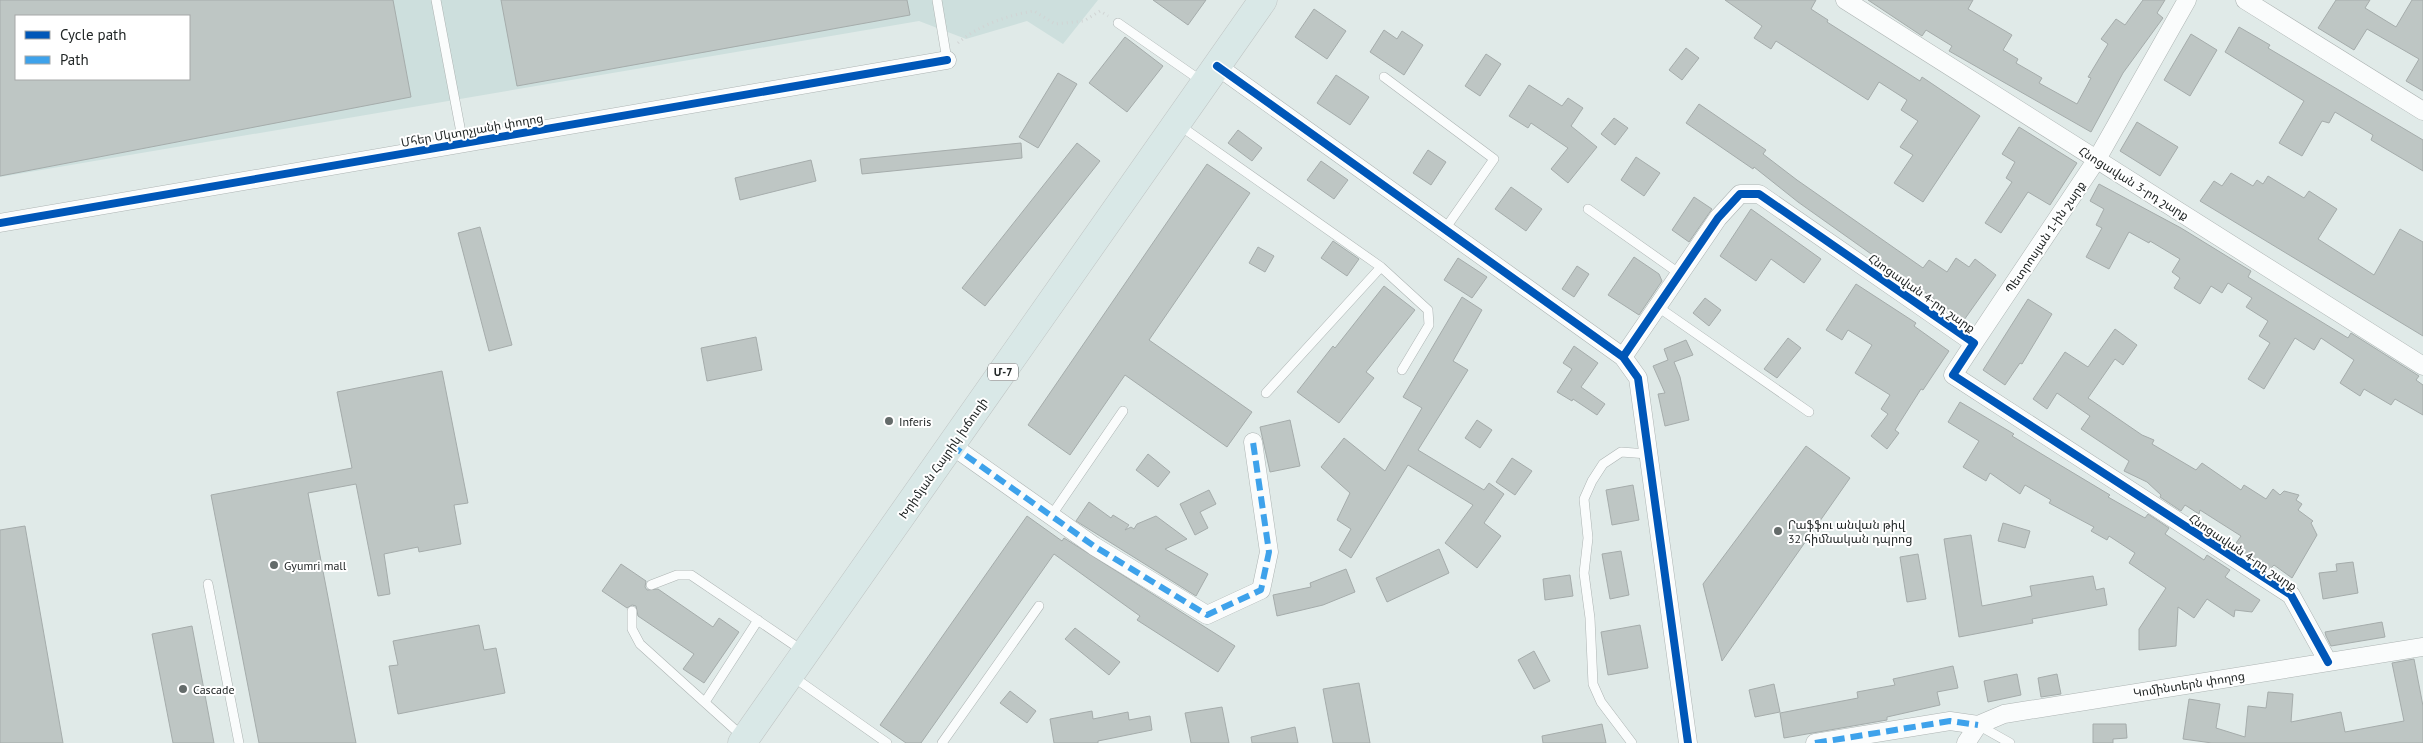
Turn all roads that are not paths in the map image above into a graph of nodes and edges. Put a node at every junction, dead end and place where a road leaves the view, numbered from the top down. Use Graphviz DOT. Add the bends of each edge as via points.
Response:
graph roads {
  1 [pos="436,0"];
  2 [pos="937,0"];
  3 [pos="1263,0"];
  4 [pos="1845,0"];
  5 [pos="2187,0"];
  6 [pos="2245,0"];
  7 [pos="1118,23"];
  8 [pos="947,57"];
  9 [pos="1211,75"];
  10 [pos="1384,77"];
  11 [pos="2423,110"];
  12 [pos="1177,123"];
  13 [pos="463,143"];
  14 [pos="2097,159"];
  15 [pos="1588,209"];
  16 [pos="0,223"];
  17 [pos="1445,229"];
  18 [pos="1381,267"];
  19 [pos="1680,274"];
  20 [pos="1658,307"];
  21 [pos="1974,343"];
  22 [pos="1623,357"];
  23 [pos="2423,366"];
  24 [pos="1402,370"];
  25 [pos="1266,394"];
  26 [pos="1123,411"];
  27 [pos="1809,412"];
  28 [pos="1253,442"];
  29 [pos="951,445"];
  30 [pos="1648,454"];
  31 [pos="1051,516"];
  32 [pos="208,584"];
  33 [pos="652,585"];
  34 [pos="1039,606"];
  35 [pos="632,611"];
  36 [pos="758,620"];
  37 [pos="2423,647"];
  38 [pos="806,652"];
  39 [pos="2328,662"];
  40 [pos="790,675"];
  41 [pos="705,702"];
  42 [pos="1978,725"];
  43 [pos="744,741"];
  44 [pos="239,743"];
  45 [pos="887,743"];
  46 [pos="942,743"];
  47 [pos="1632,743"];
  48 [pos="1688,743"];
  49 [pos="1815,743"];
  50 [pos="1966,743"];
  51 [pos="2010,743"];
  1 -- 13 [label="lane"];
  2 -- 8 [label="lane"];
  3 -- 9 [label="highway, Խրիմյան Հայրիկ խճուղի / Մ-7"];
  4 -- 14 [label="street, Հնոցավան 3-րդ շարք"];
  5 -- 14 [label="street, Պետրոսյան 1-ին շարք"];
  6 -- 11 [label="street"];
  7 -- 9 [label="lane"];
  8 -- 13 [label="street, Մհեր Մկտրչյանի փողոց"];
  9 -- 12 [label="highway, Խրիմյան Հայրիկ խճուղի / Մ-7"];
  9 -- 17 [label="street"];
  10 -- 17 [label="lane" via="1494,159"];
  12 -- 18 [label="lane"];
  12 -- 29 [label="highway, Խրիմյան Հայրիկ խճուղի / Մ-7"];
  13 -- 16 [label="street, Մհեր Մկտրչյանի փողոց"];
  14 -- 21 [label="street, Պետրոսյան 1-ին շարք"];
  14 -- 23 [label="street, Հնոցավան 3-րդ շարք"];
  15 -- 19 [label="lane"];
  17 -- 22 [label="street"];
  18 -- 24 [label="lane" via="1428,310 1429,325"];
  18 -- 25 [label="lane"];
  19 -- 20 [label="street, Հնոցավան 4-րդ շարք"];
  19 -- 21 [label="street, Հնոցավան 4-րդ շարք" via="1718,218 1740,194 1759,194"];
  20 -- 22 [label="street, Հնոցավան 4-րդ շարք"];
  20 -- 27 [label="lane"];
  21 -- 39 [label="street, Հնոցավան 4-րդ շարք" via="1953,375 2292,595"];
  22 -- 30 [label="street" via="1638,378"];
  26 -- 31 [label="lane"];
  28 -- 31 [label="street" via="1269,552 1261,590 1207,615"];
  29 -- 31 [label="street"];
  29 -- 38 [label="highway, Խրիմյան Հայրիկ խճուղի / Մ-7"];
  30 -- 47 [label="lane" via="1620,452 1603,464 1584,499 1588,538 1584,573 1593,684 1601,702"];
  30 -- 48 [label="street"];
  32 -- 44 [label="lane"];
  33 -- 36 [label="lane" via="677,575 692,575"];
  34 -- 46 [label="lane"];
  35 -- 41 [label="lane" via="632,629 640,644"];
  36 -- 38 [label="lane"];
  36 -- 41 [label="lane"];
  37 -- 39 [label="street, Կոմինտերն փողոց"];
  38 -- 40 [label="highway, Խրիմյան Հայրիկ խճուղի / Մ-7"];
  39 -- 42 [label="street, Կոմինտերն փողոց" via="2004,714"];
  40 -- 43 [label="highway, Խրիմյան Հայրիկ խճուղի / Մ-7"];
  40 -- 45 [label="lane"];
  41 -- 43 [label="lane"];
  42 -- 49 [label="street" via="1950,721"];
  42 -- 50 [label="street"];
  42 -- 51 [label="lane"];
}
